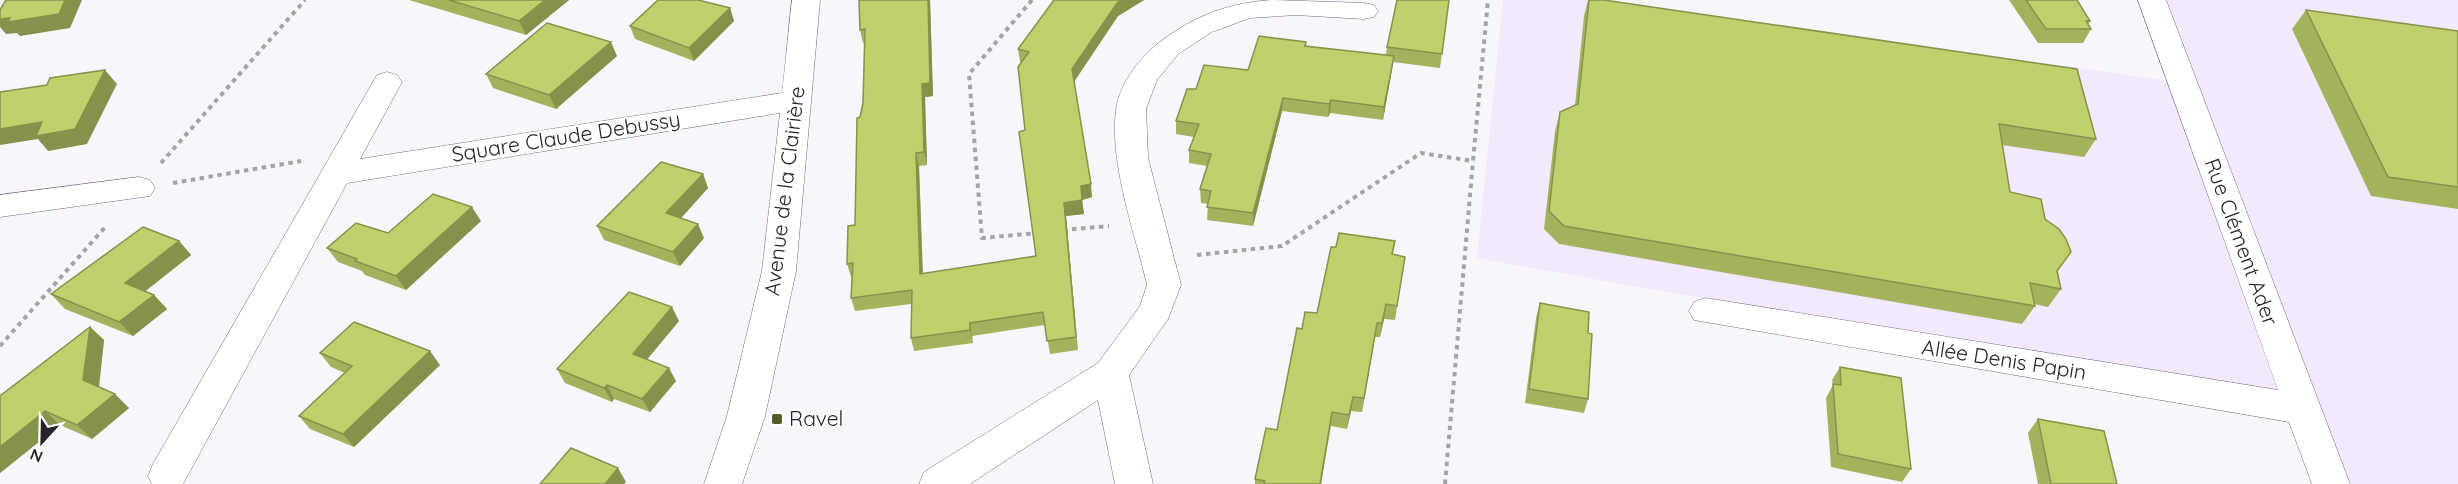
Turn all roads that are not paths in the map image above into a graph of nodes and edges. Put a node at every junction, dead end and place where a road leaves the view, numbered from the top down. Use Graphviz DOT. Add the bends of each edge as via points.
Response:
graph roads {
  1 [pos="806,0"];
  2 [pos="2152,0"];
  3 [pos="1364,11"];
  4 [pos="387,82"];
  5 [pos="797,100"];
  6 [pos="340,164"];
  7 [pos="140,188"];
  8 [pos="0,206"];
  9 [pos="1706,311"];
  10 [pos="1111,373"];
  11 [pos="2302,409"];
  12 [pos="167,476"];
  13 [pos="723,484"];
  14 [pos="938,484"];
  15 [pos="1134,484"];
  16 [pos="2331,484"];
  1 -- 5 [label="street, Avenue de la Clairière"];
  2 -- 11 [label="street, Rue Clément Ader"];
  3 -- 10 [label="street" via="1296,7 1247,10 1202,26 1168,48 1143,77 1131,109 1132,158 1164,285 1155,310"];
  4 -- 6 [label="street"];
  5 -- 6 [label="street, Square Claude Debussy"];
  5 -- 13 [label="street, Avenue de la Clairière" via="780,271 746,416"];
  6 -- 12 [label="street"];
  7 -- 8 [label="street"];
  9 -- 11 [label="street, Allée Denis Papin"];
  10 -- 14 [label="street"];
  10 -- 15 [label="street"];
  11 -- 16 [label="street, Rue Clément Ader"];
}
